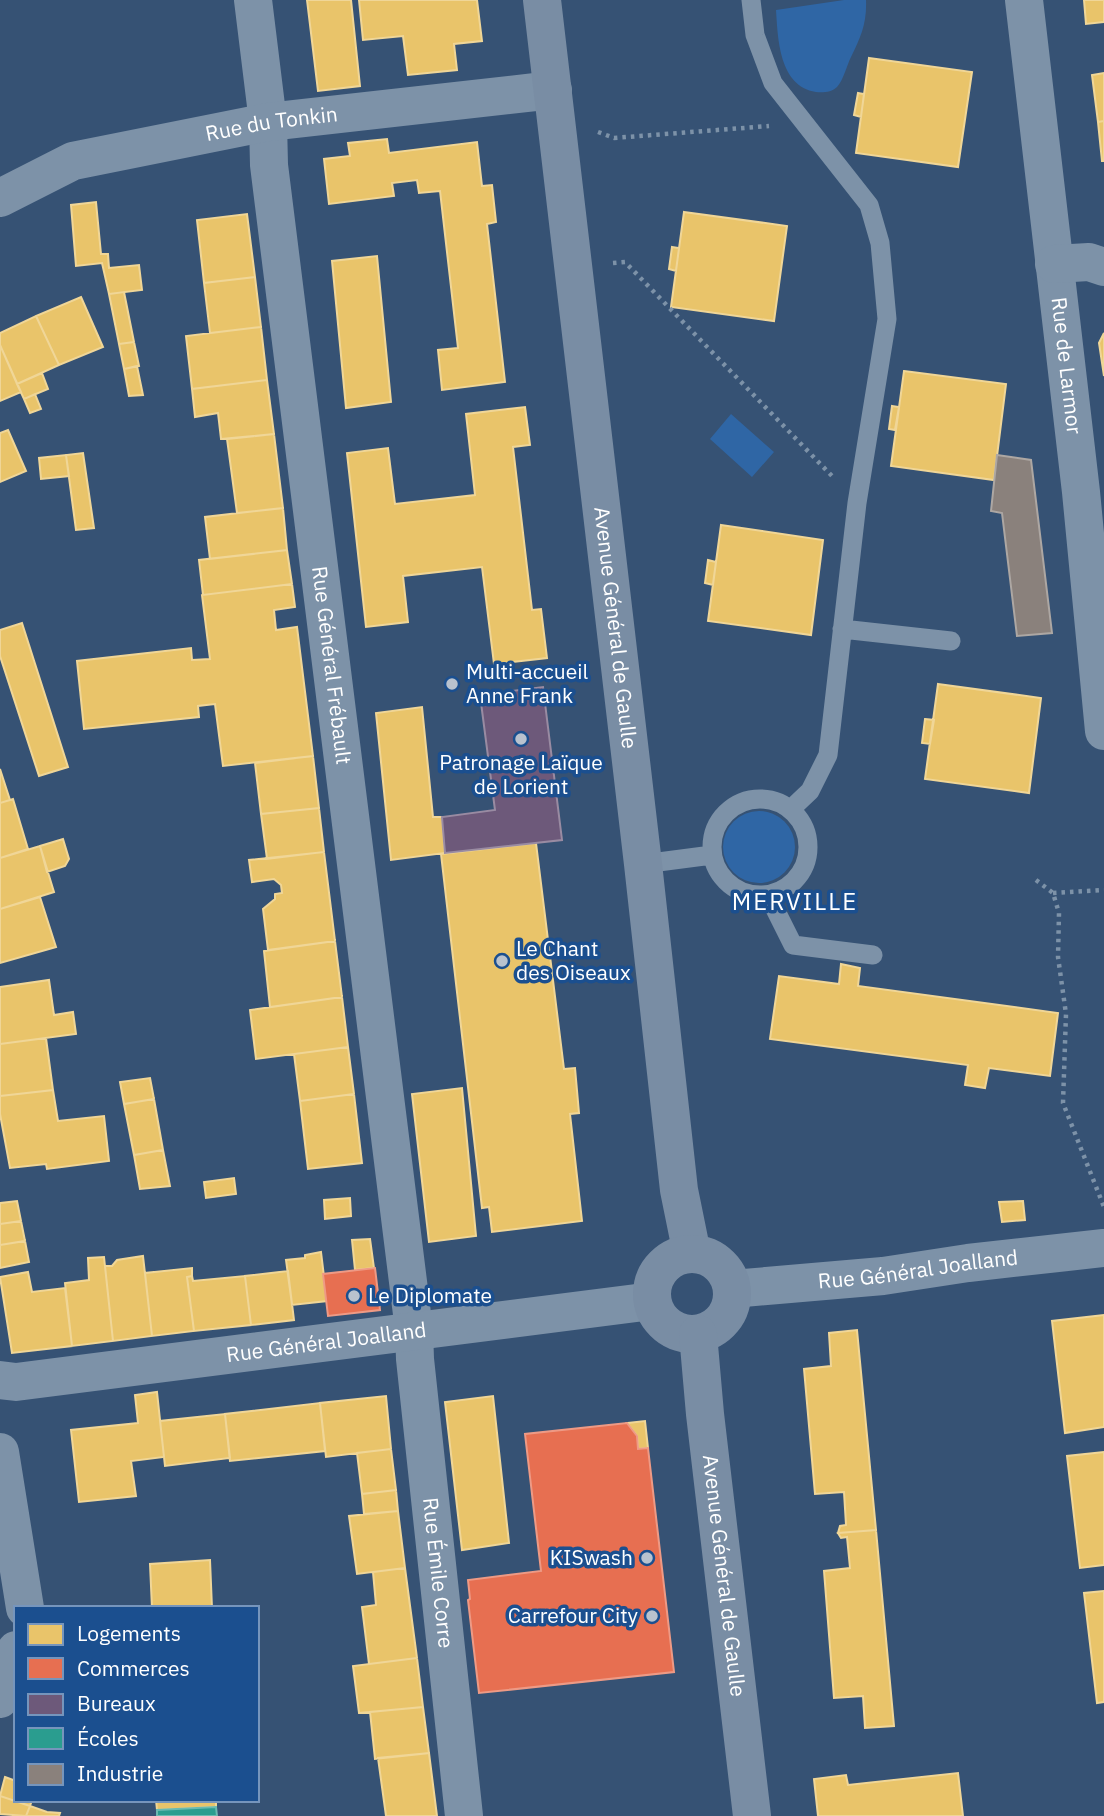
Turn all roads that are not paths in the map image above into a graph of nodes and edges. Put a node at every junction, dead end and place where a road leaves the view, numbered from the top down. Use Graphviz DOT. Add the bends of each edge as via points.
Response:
graph roads {
  1 [pos="254,0"];
  2 [pos="542,0"];
  3 [pos="751,0"];
  4 [pos="1024,0"];
  5 [pos="554,103"];
  6 [pos="268,122"];
  7 [pos="0,198"];
  8 [pos="1054,264"];
  9 [pos="1104,267"];
  10 [pos="1095,549"];
  11 [pos="842,629"];
  12 [pos="951,640"];
  13 [pos="1104,732"];
  14 [pos="791,810"];
  15 [pos="712,855"];
  16 [pos="643,864"];
  17 [pos="768,895"];
  18 [pos="873,955"];
  19 [pos="1104,1248"];
  20 [pos="692,1254"];
  21 [pos="732,1289"];
  22 [pos="652,1301"];
  23 [pos="414,1330"];
  24 [pos="698,1334"];
  25 [pos="0,1380"];
  26 [pos="0,1452"];
  27 [pos="25,1606"];
  28 [pos="14,1656"];
  29 [pos="0,1699"];
  30 [pos="464,1816"];
  31 [pos="752,1816"];
  1 -- 6 [label="street, Rue Général Frébault"];
  2 -- 5 [label="main road, Avenue Général de Gaulle"];
  3 -- 11 [label="lane" via="755,35 773,83 869,205 880,243 887,319"];
  4 -- 8 [label="street, Rue de Larmor"];
  5 -- 6 [label="street, Rue du Tonkin"];
  5 -- 16 [label="main road, Avenue Général de Gaulle"];
  6 -- 7 [label="street, Rue du Tonkin" via="73,161"];
  6 -- 23 [label="street, Rue Général Frébault" via="269,165"];
  8 -- 9 [label="street" via="1088,262"];
  8 -- 10 [label="street, Rue de Larmor"];
  10 -- 13 [label="street, Rue de Larmor"];
  11 -- 12 [label="lane"];
  11 -- 14 [label="lane" via="828,755 810,791"];
  14 -- 15 [label="lane" via="777,801 744,801 719,823"];
  14 -- 17 [label="lane" via="802,822 809,855 795,882"];
  15 -- 16 [label="lane"];
  15 -- 17 [label="lane" via="726,882 753,896"];
  16 -- 20 [label="main road, Avenue Général de Gaulle" via="679,1190"];
  17 -- 18 [label="lane" via="793,946"];
  19 -- 21 [label="street, Rue Général Joalland" via="883,1276"];
  20 -- 21 [label="main road" via="714,1261"];
  20 -- 22 [label="main road" via="681,1255 662,1268"];
  21 -- 24 [label="main road" via="727,1313 710,1330"];
  22 -- 23 [label="street, Rue Général Joalland"];
  22 -- 24 [label="main road" via="664,1323 686,1334"];
  23 -- 25 [label="street, Rue Général Joalland" via="16,1382"];
  23 -- 30 [label="street, Rue Émile Corre"];
  24 -- 31 [label="main road, Avenue Général de Gaulle"];
  26 -- 27 [label="street"];
  28 -- 29 [label="street"];
}
